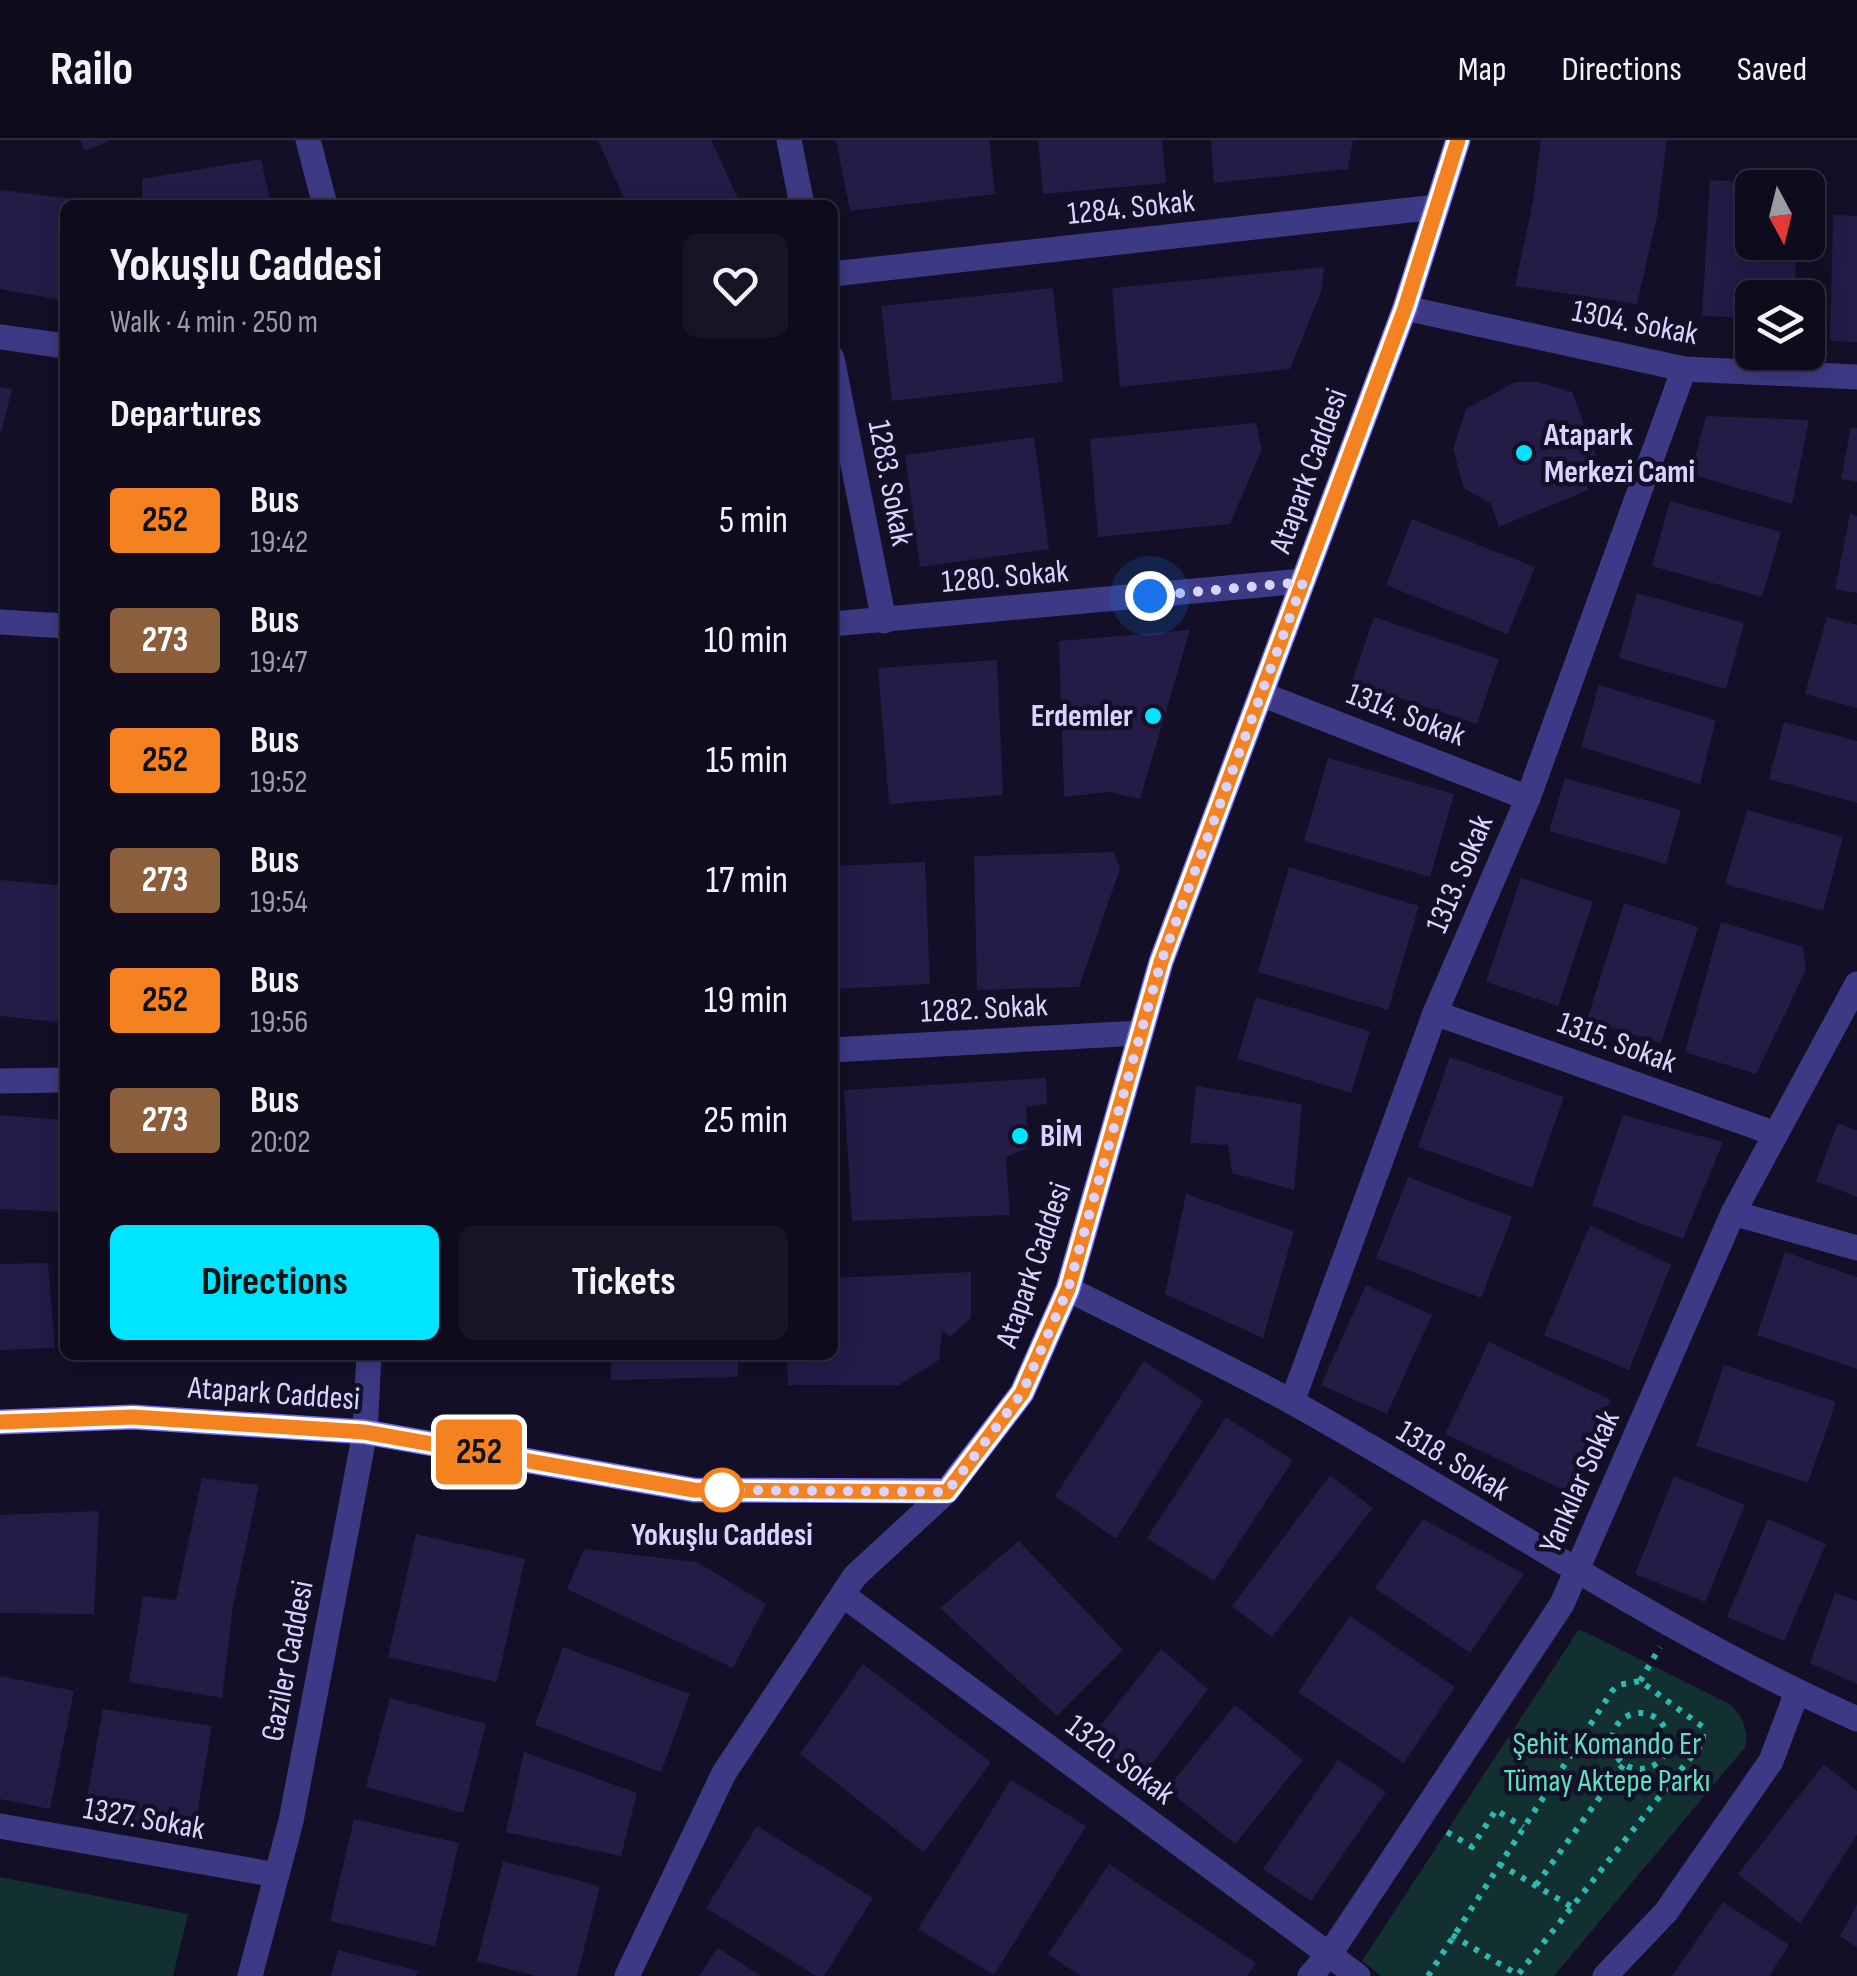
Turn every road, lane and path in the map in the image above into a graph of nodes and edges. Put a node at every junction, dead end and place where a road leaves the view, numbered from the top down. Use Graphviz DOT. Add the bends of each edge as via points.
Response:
graph roads {
  1 [pos="789,140"];
  2 [pos="1458,140"];
  3 [pos="317,143"];
  4 [pos="325,200"];
  5 [pos="801,200"];
  6 [pos="1437,207"];
  7 [pos="838,273"];
  8 [pos="1405,308"];
  9 [pos="0,337"];
  10 [pos="60,345"];
  11 [pos="1684,370"];
  12 [pos="1857,377"];
  13 [pos="838,388"];
  14 [pos="1303,582"];
  15 [pos="884,621"];
  16 [pos="0,622"];
  17 [pos="838,624"];
  18 [pos="60,626"];
  19 [pos="1260,694"];
  20 [pos="1528,798"];
  21 [pos="1857,984"];
  22 [pos="1435,1013"];
  23 [pos="1140,1033"];
  24 [pos="838,1050"];
  25 [pos="60,1080"];
  26 [pos="0,1081"];
  27 [pos="1776,1134"];
  28 [pos="1733,1213"];
  29 [pos="1857,1248"];
  30 [pos="1068,1289"];
  31 [pos="369,1360"];
  32 [pos="1292,1402"];
  33 [pos="0,1422"];
  34 [pos="364,1432"];
  35 [pos="947,1492"];
  36 [pos="1576,1572"];
  37 [pos="843,1595"];
  38 [pos="1797,1692"];
  39 [pos="1857,1719"];
  40 [pos="1624,1764"];
  41 [pos="0,1826"];
  42 [pos="1523,1827"];
  43 [pos="1446,1831"];
  44 [pos="1499,1864"];
  45 [pos="277,1875"];
  46 [pos="1536,1885"];
  47 [pos="1572,1907"];
  48 [pos="1452,1936"];
  49 [pos="1329,1956"];
  50 [pos="1518,1975"];
  51 [pos="250,1976"];
  52 [pos="627,1976"];
  53 [pos="1310,1976"];
  54 [pos="1358,1976"];
  55 [pos="1428,1976"];
  56 [pos="1605,1976"];
  1 -- 5 [label="street"];
  2 -- 6 [label="street, Atapark Caddesi"];
  3 -- 4 [label="street"];
  6 -- 7 [label="street, 1284. Sokak"];
  6 -- 8 [label="street, Atapark Caddesi"];
  8 -- 11 [label="street, 1304. Sokak"];
  8 -- 14 [label="street, Atapark Caddesi"];
  9 -- 10 [label="street"];
  11 -- 12 [label="street, 1304. Sokak"];
  11 -- 20 [label="street, 1313. Sokak"];
  13 -- 15 [label="street, 1283. Sokak"];
  14 -- 15 [label="street, 1280. Sokak"];
  14 -- 19 [label="street, Atapark Caddesi"];
  15 -- 17 [label="street, 1280. Sokak"];
  16 -- 18 [label="street"];
  19 -- 20 [label="street, 1314. Sokak"];
  19 -- 23 [label="street, Atapark Caddesi"];
  20 -- 22 [label="street, 1313. Sokak"];
  21 -- 27 [label="street, Yankılar Sokak"];
  22 -- 27 [label="street, 1315. Sokak"];
  22 -- 32 [label="street, 1313. Sokak"];
  23 -- 24 [label="street, 1282. Sokak"];
  23 -- 30 [label="street, Atapark Caddesi"];
  25 -- 26 [label="street"];
  27 -- 28 [label="street, Yankılar Sokak"];
  28 -- 29 [label="street"];
  28 -- 36 [label="street, Yankılar Sokak"];
  30 -- 32 [label="street, 1318. Sokak"];
  30 -- 35 [label="street, Atapark Caddesi" via="1022,1393"];
  31 -- 34 [label="street, Gaziler Caddesi"];
  32 -- 36 [label="street, 1318. Sokak"];
  33 -- 34 [label="street, Atapark Caddesi" via="133,1417"];
  34 -- 35 [label="street, Atapark Caddesi" via="694,1490"];
  34 -- 45 [label="street, Gaziler Caddesi"];
  35 -- 37 [label="street"];
  36 -- 38 [label="street, 1318. Sokak"];
  36 -- 49 [label="street, Yankılar Sokak" via="1562,1604"];
  37 -- 49 [label="street, 1320. Sokak"];
  37 -- 52 [label="street" via="724,1773"];
  38 -- 39 [label="street, 1318. Sokak"];
  38 -- 56 [label="street" via="1771,1761 1666,1912"];
  40 -- 40 [label="path" via="1642,1769 1659,1762 1668,1746 1660,1720 1643,1712 1618,1722 1612,1749"];
  40 -- 46 [label="path"];
  41 -- 45 [label="street, 1327. Sokak"];
  42 -- 43 [label="path" via="1496,1810 1472,1847"];
  42 -- 44 [label="path"];
  42 -- 47 [label="path" via="1618,1686 1640,1681 1703,1727 1703,1742"];
  44 -- 46 [label="path"];
  44 -- 48 [label="path"];
  45 -- 51 [label="street, Gaziler Caddesi"];
  46 -- 47 [label="path"];
  47 -- 50 [label="path"];
  48 -- 50 [label="path"];
  48 -- 55 [label="path"];
  49 -- 53 [label="street, Yankılar Sokak"];
  49 -- 54 [label="street, 1320. Sokak"];
}
